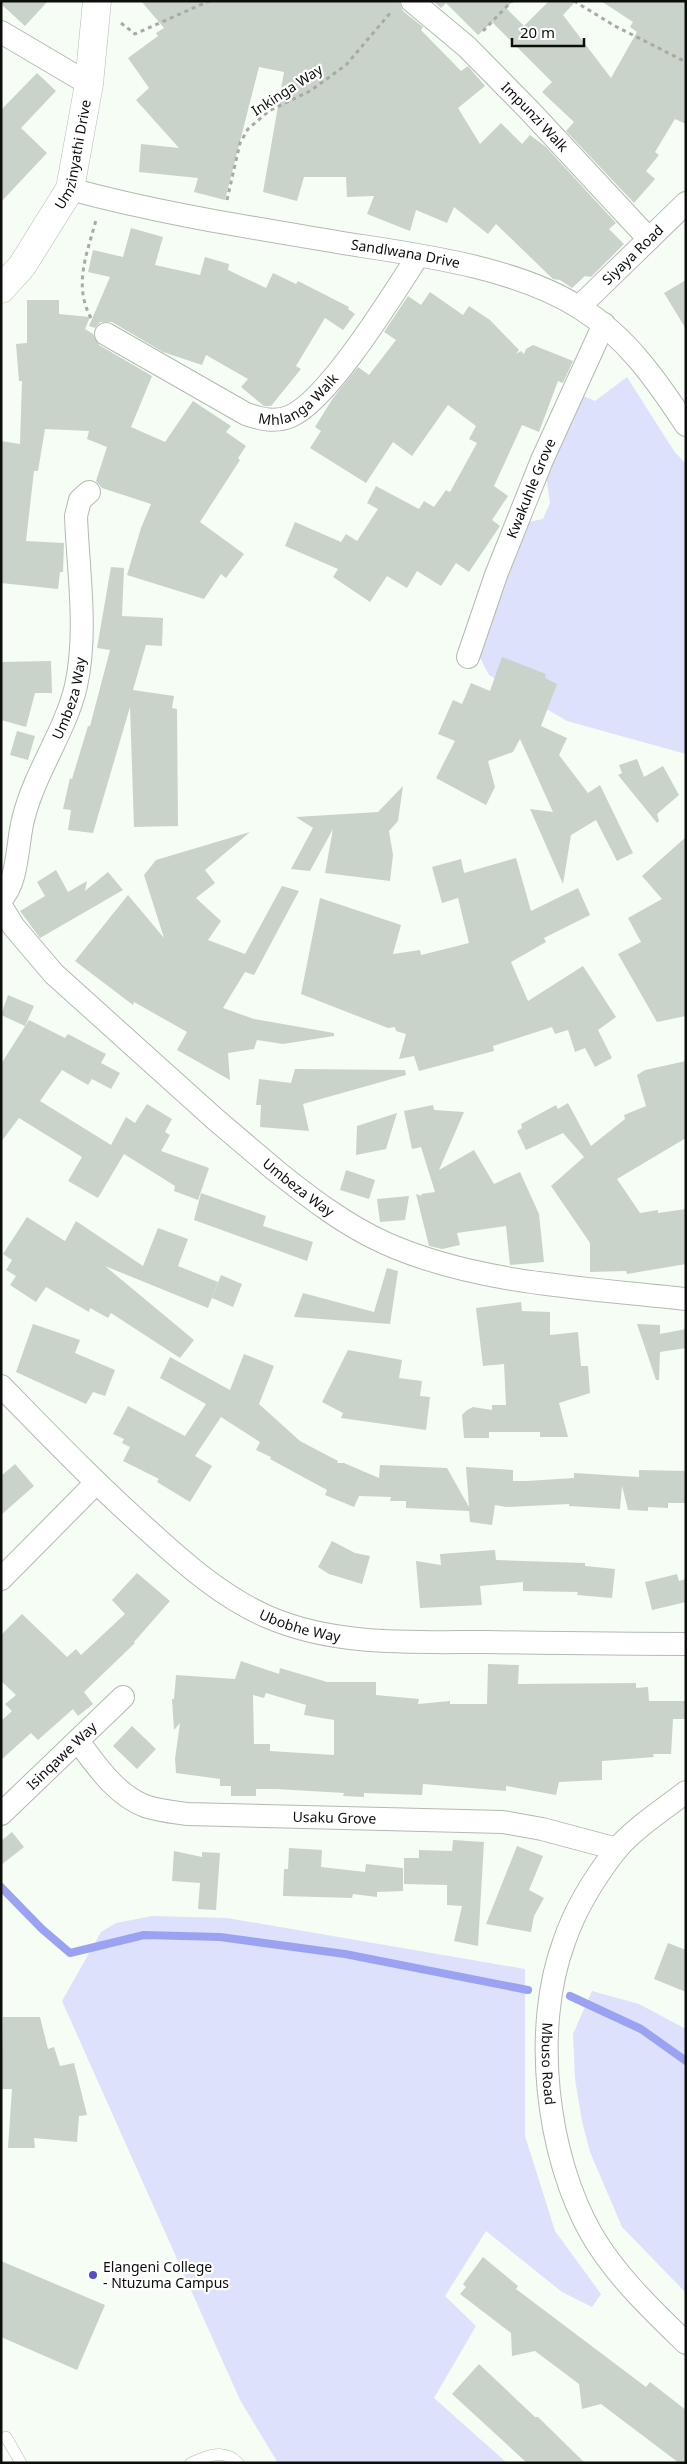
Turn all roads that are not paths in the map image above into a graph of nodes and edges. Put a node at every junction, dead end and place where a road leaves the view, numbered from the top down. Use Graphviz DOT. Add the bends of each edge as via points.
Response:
graph roads {
  1 [pos="412,1"];
  2 [pos="97,2"];
  3 [pos="1,32"];
  4 [pos="89,84"];
  5 [pos="70,189"];
  6 [pos="686,202"];
  7 [pos="649,238"];
  8 [pos="418,256"];
  9 [pos="1,289"];
  10 [pos="579,307"];
  11 [pos="604,324"];
  12 [pos="106,334"];
  13 [pos="686,425"];
  14 [pos="88,492"];
  15 [pos="468,657"];
  16 [pos="1,899"];
  17 [pos="1,906"];
  18 [pos="686,1299"];
  19 [pos="1,1386"];
  20 [pos="95,1484"];
  21 [pos="1,1579"];
  22 [pos="686,1644"];
  23 [pos="123,1698"];
  24 [pos="78,1741"];
  25 [pos="686,1792"];
  26 [pos="1,1814"];
  27 [pos="617,1849"];
  28 [pos="686,2343"];
  29 [pos="6,2438"];
  30 [pos="21,2463"];
  31 [pos="191,2463"];
  32 [pos="238,2463"];
  1 -- 7 [label="street, Impunzi Walk" via="467,47"];
  2 -- 4 [label="street, Umzinyathi Drive"];
  3 -- 4 [label="street"];
  4 -- 5 [label="street, Umzinyathi Drive"];
  5 -- 8 [label="street, Sandlwana Drive" via="225,223"];
  5 -- 9 [label="street, Umzinyathi Drive" via="22,266"];
  6 -- 7 [label="street, Siyaya Road"];
  7 -- 10 [label="street, Siyaya Road"];
  8 -- 10 [label="street, Sandlwana Drive" via="469,266 526,283"];
  8 -- 12 [label="street, Mhlanga Walk" via="324,388 306,405 282,419 260,419 246,414"];
  10 -- 11 [label="street, Sandlwana Drive"];
  11 -- 13 [label="street, Sandlwana Drive" via="645,367"];
  11 -- 15 [label="street, Kwakuhle Grove" via="542,460 496,575"];
  14 -- 16 [label="street, Umbeza Way" via="80,500 76,516 81,652 76,686 61,731 26,808 13,876"];
  17 -- 18 [label="street, Umbeza Way" via="35,953 82,1000 308,1197 358,1229 386,1244 420,1256 495,1275"];
  19 -- 20 [label="street, Ubobhe Way"];
  20 -- 21 [label="street"];
  20 -- 22 [label="street, Ubobhe Way" via="197,1574 267,1617 305,1630 406,1642"];
  23 -- 24 [label="street, Isinqawe Way"];
  24 -- 26 [label="street, Isinqawe Way"];
  24 -- 27 [label="street, Usaku Grove" via="119,1790 146,1806 164,1811 503,1822"];
  25 -- 27 [label="street, Mbuso Road"];
  27 -- 28 [label="street, Mbuso Road" via="579,1907 563,1942 548,2012 547,2056 552,2113 562,2162 592,2235 619,2274"];
  29 -- 30 [label="lane"];
  31 -- 32 [label="lane" via="212,2454 233,2458"];
}
